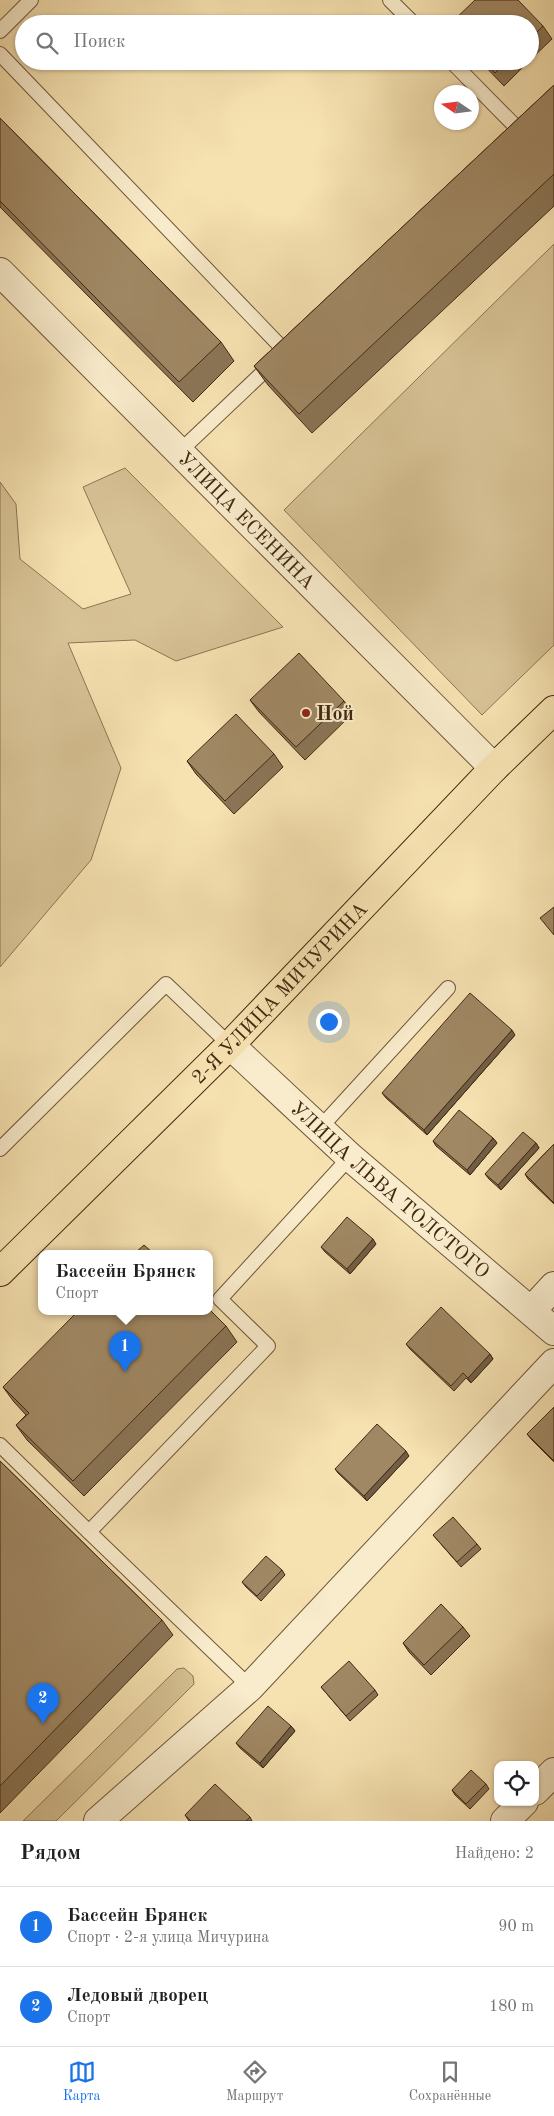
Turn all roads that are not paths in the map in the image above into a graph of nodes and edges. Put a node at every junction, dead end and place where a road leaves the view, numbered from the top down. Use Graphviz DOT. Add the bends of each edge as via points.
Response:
graph roads {
  1 [pos="31,0"];
  2 [pos="390,0"];
  3 [pos="16,15"];
  4 [pos="405,15"];
  5 [pos="15,16"];
  6 [pos="0,31"];
  7 [pos="0,54"];
  8 [pos="15,69"];
  9 [pos="16,70"];
  10 [pos="460,70"];
  11 [pos="519,130"];
  12 [pos="0,272"];
  13 [pos="179,452"];
  14 [pos="554,710"];
  15 [pos="494,768"];
  16 [pos="448,988"];
  17 [pos="230,1045"];
  18 [pos="319,1129"];
  19 [pos="0,1148"];
  20 [pos="350,1157"];
  21 [pos="0,1272"];
  22 [pos="554,1286"];
  23 [pos="532,1310"];
  24 [pos="554,1331"];
  25 [pos="554,1363"];
  26 [pos="0,1444"];
  27 [pos="89,1532"];
  28 [pos="250,1687"];
  29 [pos="554,1772"];
  30 [pos="539,1787"];
  31 [pos="520,1806"];
  32 [pos="98,1821"];
  33 [pos="505,1821"];
  1 -- 3 [label="lane"];
  2 -- 4 [label="lane"];
  5 -- 6 [label="lane"];
  7 -- 8 [label="lane"];
  9 -- 13 [label="lane" via="289,348"];
  10 -- 11 [label="lane"];
  12 -- 13 [label="street, УЛИЦА ЕСЕНИНА"];
  13 -- 15 [label="street, УЛИЦА ЕСЕНИНА"];
  14 -- 15 [label="main road, 2-Я УЛИЦА МИЧУРИНА"];
  15 -- 17 [label="main road, 2-Я УЛИЦА МИЧУРИНА"];
  16 -- 18 [label="lane"];
  17 -- 18 [label="street, УЛИЦА ЛЬВА ТОЛСТОГО"];
  17 -- 19 [label="lane" via="166,984"];
  17 -- 21 [label="main road, 2-Я УЛИЦА МИЧУРИНА"];
  18 -- 20 [label="street, УЛИЦА ЛЬВА ТОЛСТОГО"];
  20 -- 23 [label="street, УЛИЦА ЛЬВА ТОЛСТОГО"];
  20 -- 27 [label="lane" via="220,1299 268,1346"];
  22 -- 23 [label="street"];
  23 -- 24 [label="street, УЛИЦА ЛЬВА ТОЛСТОГО"];
  25 -- 28 [label="street"];
  26 -- 27 [label="lane"];
  27 -- 28 [label="lane"];
  28 -- 32 [label="street"];
  29 -- 30 [label="street"];
  31 -- 33 [label="street"];
}
